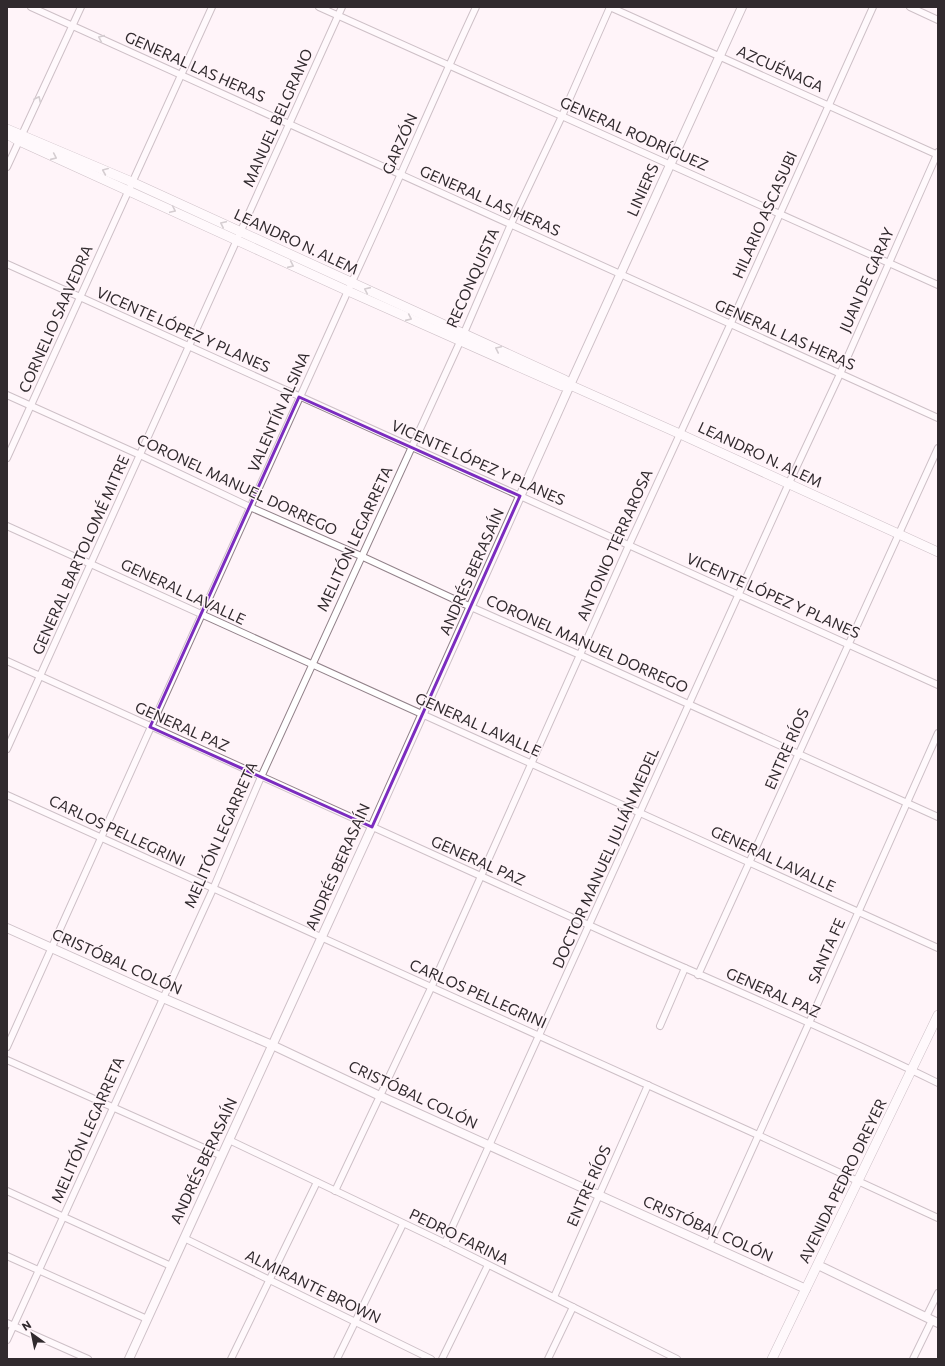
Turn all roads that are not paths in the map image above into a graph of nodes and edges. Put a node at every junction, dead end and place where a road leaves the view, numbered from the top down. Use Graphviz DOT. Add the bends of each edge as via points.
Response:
graph roads {
  1 [pos="32,7"];
  2 [pos="81,7"];
  3 [pos="212,7"];
  4 [pos="319,7"];
  5 [pos="342,7"];
  6 [pos="476,7"];
  7 [pos="610,7"];
  8 [pos="742,7"];
  9 [pos="873,7"];
  10 [pos="910,7"];
  11 [pos="339,15"];
  12 [pos="938,20"];
  13 [pos="72,25"];
  14 [pos="720,56"];
  15 [pos="449,65"];
  16 [pos="182,75"];
  17 [pos="829,105"];
  18 [pos="562,116"];
  19 [pos="290,124"];
  20 [pos="7,129"];
  21 [pos="7,134"];
  22 [pos="20,138"];
  23 [pos="938,154"];
  24 [pos="671,164"];
  25 [pos="7,167"];
  26 [pos="401,174"];
  27 [pos="130,186"];
  28 [pos="780,215"];
  29 [pos="511,224"];
  30 [pos="239,236"];
  31 [pos="888,262"];
  32 [pos="7,264"];
  33 [pos="620,275"];
  34 [pos="938,285"];
  35 [pos="350,287"];
  36 [pos="80,297"];
  37 [pos="730,324"];
  38 [pos="462,337"];
  39 [pos="190,347"];
  40 [pos="840,374"];
  41 [pos="570,385"];
  42 [pos="7,395"];
  43 [pos="299,397"];
  44 [pos="31,406"];
  45 [pos="938,418"];
  46 [pos="680,434"];
  47 [pos="412,447"];
  48 [pos="938,448"];
  49 [pos="140,455"];
  50 [pos="7,458"];
  51 [pos="789,484"];
  52 [pos="520,496"];
  53 [pos="250,507"];
  54 [pos="7,526"];
  55 [pos="899,534"];
  56 [pos="629,545"];
  57 [pos="938,552"];
  58 [pos="361,556"];
  59 [pos="91,564"];
  60 [pos="738,595"];
  61 [pos="472,607"];
  62 [pos="202,616"];
  63 [pos="849,644"];
  64 [pos="580,655"];
  65 [pos="7,661"];
  66 [pos="312,665"];
  67 [pos="40,676"];
  68 [pos="938,685"];
  69 [pos="690,704"];
  70 [pos="423,714"];
  71 [pos="150,727"];
  72 [pos="938,733"];
  73 [pos="7,749"];
  74 [pos="799,754"];
  75 [pos="532,764"];
  76 [pos="261,777"];
  77 [pos="7,795"];
  78 [pos="907,803"];
  79 [pos="640,813"];
  80 [pos="938,817"];
  81 [pos="372,827"];
  82 [pos="101,838"];
  83 [pos="749,862"];
  84 [pos="481,876"];
  85 [pos="213,889"];
  86 [pos="858,912"];
  87 [pos="589,925"];
  88 [pos="7,928"];
  89 [pos="322,937"];
  90 [pos="52,948"];
  91 [pos="938,948"];
  92 [pos="685,968"];
  93 [pos="698,975"];
  94 [pos="431,988"];
  95 [pos="162,998"];
  96 [pos="938,1015"];
  97 [pos="809,1023"];
  98 [pos="660,1026"];
  99 [pos="540,1036"];
  100 [pos="272,1045"];
  101 [pos="7,1047"];
  102 [pos="7,1060"];
  103 [pos="912,1070"];
  104 [pos="938,1083"];
  105 [pos="648,1085"];
  106 [pos="380,1096"];
  107 [pos="112,1107"];
  108 [pos="758,1135"];
  109 [pos="229,1140"];
  110 [pos="490,1146"];
  111 [pos="222,1156"];
  112 [pos="859,1181"];
  113 [pos="317,1182"];
  114 [pos="7,1191"];
  115 [pos="335,1191"];
  116 [pos="599,1195"];
  117 [pos="64,1216"];
  118 [pos="938,1218"];
  119 [pos="403,1224"];
  120 [pos="184,1238"];
  121 [pos="445,1243"];
  122 [pos="709,1245"];
  123 [pos="7,1256"];
  124 [pos="488,1265"];
  125 [pos="818,1265"];
  126 [pos="171,1266"];
  127 [pos="39,1270"];
  128 [pos="270,1280"];
  129 [pos="806,1289"];
  130 [pos="938,1293"];
  131 [pos="554,1297"];
  132 [pos="573,1307"];
  133 [pos="147,1319"];
  134 [pos="932,1320"];
  135 [pos="355,1321"];
  136 [pos="7,1323"];
  137 [pos="13,1326"];
  138 [pos="7,1340"];
  139 [pos="662,1352"];
  140 [pos="88,1359"];
  141 [pos="129,1359"];
  142 [pos="231,1359"];
  143 [pos="337,1359"];
  144 [pos="431,1359"];
  145 [pos="442,1359"];
  146 [pos="548,1359"];
  147 [pos="659,1359"];
  148 [pos="677,1359"];
  149 [pos="772,1359"];
  150 [pos="913,1359"];
  1 -- 13 [label="street, GENERAL LAS HERAS"];
  2 -- 13 [label="street"];
  3 -- 16 [label="street, CORNELIO SAAVEDRA"];
  4 -- 11 [label="street, GENERAL RODRÍGUEZ"];
  5 -- 11 [label="street, MANUEL BELGRANO"];
  6 -- 15 [label="street, GARZÓN"];
  7 -- 14 [label="street, AZCUÉNAGA"];
  7 -- 18 [label="street, RECONQUISTA"];
  8 -- 14 [label="street, LINIERS"];
  9 -- 17 [label="street, HILARIO ASCASUBI"];
  10 -- 12 [label="street"];
  11 -- 15 [label="street, GENERAL RODRÍGUEZ"];
  11 -- 19 [label="street, MANUEL BELGRANO"];
  16 -- 13 [label="street, GENERAL LAS HERAS, one-way"];
  22 -- 13 [label="street, one-way"];
  14 -- 17 [label="street, AZCUÉNAGA"];
  14 -- 24 [label="street, LINIERS"];
  15 -- 18 [label="street, GENERAL RODRÍGUEZ"];
  15 -- 26 [label="street, GARZÓN"];
  16 -- 19 [label="street, GENERAL LAS HERAS"];
  16 -- 27 [label="street, CORNELIO SAAVEDRA"];
  17 -- 23 [label="street, AZCUÉNAGA"];
  17 -- 28 [label="street, HILARIO ASCASUBI"];
  18 -- 24 [label="street, GENERAL RODRÍGUEZ"];
  18 -- 29 [label="street, RECONQUISTA"];
  19 -- 26 [label="street, GENERAL LAS HERAS"];
  19 -- 30 [label="street, MANUEL BELGRANO"];
  20 -- 22 [label="main road, LEANDRO N. ALEM"];
  21 -- 22 [label="main road, LEANDRO N. ALEM"];
  22 -- 25 [label="street"];
  22 -- 27 [label="main road, LEANDRO N. ALEM"];
  23 -- 31 [label="street, JUAN DE GARAY"];
  24 -- 28 [label="street, GENERAL RODRÍGUEZ"];
  24 -- 33 [label="street, LINIERS"];
  26 -- 29 [label="street, GENERAL LAS HERAS"];
  26 -- 35 [label="street, GARZÓN"];
  27 -- 30 [label="main road, LEANDRO N. ALEM"];
  27 -- 36 [label="street, CORNELIO SAAVEDRA"];
  28 -- 31 [label="street, GENERAL RODRÍGUEZ"];
  28 -- 37 [label="street, HILARIO ASCASUBI"];
  29 -- 33 [label="street, GENERAL LAS HERAS"];
  29 -- 38 [label="street, RECONQUISTA"];
  30 -- 35 [label="main road, LEANDRO N. ALEM"];
  30 -- 39 [label="street, GENERAL BARTOLOMÉ MITRE"];
  31 -- 34 [label="street, GENERAL RODRÍGUEZ"];
  31 -- 40 [label="street, JUAN DE GARAY"];
  32 -- 36 [label="street, VICENTE LÓPEZ Y PLANES"];
  33 -- 37 [label="street, GENERAL LAS HERAS"];
  33 -- 41 [label="street, LINIERS"];
  35 -- 38 [label="main road, LEANDRO N. ALEM"];
  35 -- 43 [label="street, VALENTÍN ALSINA"];
  36 -- 39 [label="street, VICENTE LÓPEZ Y PLANES"];
  36 -- 44 [label="street, CORNELIO SAAVEDRA"];
  37 -- 40 [label="street, GENERAL LAS HERAS"];
  37 -- 46 [label="street, HILARIO ASCASUBI"];
  38 -- 41 [label="main road, LEANDRO N. ALEM" via="562,386"];
  38 -- 47 [label="street, MELITÓN LEGARRETA"];
  39 -- 43 [label="street, VICENTE LÓPEZ Y PLANES"];
  39 -- 49 [label="street, GENERAL BARTOLOMÉ MITRE"];
  40 -- 45 [label="street, GENERAL LAS HERAS"];
  40 -- 51 [label="street, JUAN DE GARAY"];
  41 -- 46 [label="main road, LEANDRO N. ALEM"];
  41 -- 52 [label="street, ANDRÉS BERASAÍN"];
  42 -- 44 [label="street, CORONEL MANUEL DORREGO"];
  43 -- 47 [label="street, VICENTE LÓPEZ Y PLANES"];
  43 -- 53 [label="street, VALENTÍN ALSINA"];
  44 -- 49 [label="street, CORONEL MANUEL DORREGO"];
  44 -- 50 [label="street, CORNELIO SAAVEDRA"];
  46 -- 51 [label="main road, LEANDRO N. ALEM"];
  46 -- 56 [label="street, ANTONIO TERRAROSA"];
  47 -- 52 [label="street, VICENTE LÓPEZ Y PLANES"];
  47 -- 58 [label="street, MELITÓN LEGARRETA"];
  48 -- 55 [label="street, ENTRE RÍOS"];
  49 -- 53 [label="street, CORONEL MANUEL DORREGO"];
  49 -- 59 [label="street, GENERAL BARTOLOMÉ MITRE"];
  51 -- 55 [label="main road, LEANDRO N. ALEM"];
  51 -- 60 [label="street, DOCTOR MANUEL JULIÁN MEDEL"];
  52 -- 56 [label="street, VICENTE LÓPEZ Y PLANES"];
  52 -- 61 [label="street, ANDRÉS BERASAÍN"];
  53 -- 58 [label="street, CORONEL MANUEL DORREGO"];
  53 -- 62 [label="street, VALENTÍN ALSINA"];
  54 -- 59 [label="street, GENERAL LAVALLE"];
  55 -- 57 [label="main road, LEANDRO N. ALEM"];
  55 -- 63 [label="street, ENTRE RÍOS"];
  56 -- 60 [label="street, VICENTE LÓPEZ Y PLANES"];
  56 -- 64 [label="street, ANTONIO TERRAROSA"];
  58 -- 61 [label="street, CORONEL MANUEL DORREGO"];
  58 -- 66 [label="street, MELITÓN LEGARRETA"];
  59 -- 62 [label="street, GENERAL LAVALLE"];
  59 -- 67 [label="street, GENERAL BARTOLOMÉ MITRE"];
  60 -- 63 [label="street, VICENTE LÓPEZ Y PLANES"];
  60 -- 69 [label="street, DOCTOR MANUEL JULIÁN MEDEL"];
  61 -- 64 [label="street, CORONEL MANUEL DORREGO"];
  61 -- 70 [label="street, ANDRÉS BERASAÍN"];
  62 -- 66 [label="street, GENERAL LAVALLE"];
  62 -- 71 [label="street, VALENTÍN ALSINA"];
  63 -- 68 [label="street, VICENTE LÓPEZ Y PLANES"];
  63 -- 74 [label="street, ENTRE RÍOS"];
  64 -- 69 [label="street, CORONEL MANUEL DORREGO"];
  64 -- 75 [label="street, ANTONIO TERRAROSA"];
  65 -- 67 [label="street, GENERAL PAZ"];
  66 -- 70 [label="street, GENERAL LAVALLE"];
  66 -- 76 [label="street, MELITÓN LEGARRETA"];
  67 -- 71 [label="street, GENERAL PAZ"];
  67 -- 73 [label="street, GENERAL BARTOLOMÉ MITRE"];
  69 -- 74 [label="street, CORONEL MANUEL DORREGO"];
  69 -- 79 [label="street, DOCTOR MANUEL JULIÁN MEDEL"];
  70 -- 75 [label="street, GENERAL LAVALLE"];
  70 -- 81 [label="street, ANDRÉS BERASAÍN"];
  71 -- 76 [label="street, GENERAL PAZ"];
  71 -- 82 [label="street, VALENTÍN ALSINA"];
  72 -- 78 [label="street, SANTA FE"];
  74 -- 78 [label="street, CORONEL MANUEL DORREGO"];
  74 -- 83 [label="street, ENTRE RÍOS"];
  75 -- 79 [label="street, GENERAL LAVALLE"];
  75 -- 84 [label="street, ANTONIO TERRAROSA"];
  76 -- 81 [label="street, GENERAL PAZ"];
  76 -- 85 [label="street, MELITÓN LEGARRETA"];
  77 -- 82 [label="street, CARLOS PELLEGRINI"];
  78 -- 80 [label="street, CORONEL MANUEL DORREGO"];
  78 -- 86 [label="street, SANTA FE"];
  79 -- 83 [label="street, GENERAL LAVALLE"];
  79 -- 87 [label="street, DOCTOR MANUEL JULIÁN MEDEL"];
  81 -- 84 [label="street, GENERAL PAZ"];
  81 -- 89 [label="street, ANDRÉS BERASAÍN"];
  82 -- 85 [label="street, CARLOS PELLEGRINI"];
  82 -- 90 [label="street, VALENTÍN ALSINA"];
  83 -- 86 [label="street, GENERAL LAVALLE"];
  83 -- 93 [label="street, ENTRE RÍOS"];
  84 -- 87 [label="street, GENERAL PAZ"];
  84 -- 94 [label="street, ANTONIO TERRAROSA"];
  85 -- 89 [label="street, CARLOS PELLEGRINI"];
  85 -- 95 [label="street, MELITÓN LEGARRETA"];
  86 -- 91 [label="street, GENERAL LAVALLE"];
  86 -- 97 [label="street, SANTA FE"];
  87 -- 92 [label="street, GENERAL PAZ"];
  87 -- 99 [label="street, DOCTOR MANUEL JULIÁN MEDEL"];
  88 -- 90 [label="street, CRISTÓBAL COLÓN"];
  89 -- 94 [label="street, CARLOS PELLEGRINI"];
  89 -- 100 [label="street, ANDRÉS BERASAÍN"];
  90 -- 95 [label="street, CRISTÓBAL COLÓN"];
  90 -- 101 [label="street, VALENTÍN ALSINA"];
  92 -- 93 [label="street, GENERAL PAZ"];
  92 -- 98 [label="street"];
  93 -- 97 [label="street, GENERAL PAZ"];
  94 -- 99 [label="street, CARLOS PELLEGRINI"];
  94 -- 106 [label="street, ANTONIO TERRAROSA"];
  95 -- 100 [label="street, CRISTÓBAL COLÓN"];
  95 -- 107 [label="street, MELITÓN LEGARRETA"];
  96 -- 103 [label="main road, AVENIDA PEDRO DREYER"];
  97 -- 103 [label="street, GENERAL PAZ"];
  97 -- 108 [label="street, SANTA FE"];
  99 -- 105 [label="street, CARLOS PELLEGRINI"];
  99 -- 110 [label="street, DOCTOR MANUEL JULIÁN MEDEL"];
  100 -- 106 [label="street, CRISTÓBAL COLÓN"];
  100 -- 109 [label="street, ANDRÉS BERASAÍN"];
  102 -- 107 [label="street"];
  103 -- 104 [label="street, GENERAL PAZ"];
  103 -- 112 [label="main road, AVENIDA PEDRO DREYER"];
  105 -- 108 [label="street, CARLOS PELLEGRINI"];
  105 -- 116 [label="street, ENTRE RÍOS"];
  106 -- 110 [label="street, CRISTÓBAL COLÓN"];
  106 -- 115 [label="street, ANTONIO TERRAROSA"];
  107 -- 111 [label="street"];
  107 -- 117 [label="street, MELITÓN LEGARRETA"];
  108 -- 112 [label="street, CARLOS PELLEGRINI"];
  108 -- 122 [label="street, SANTA FE"];
  109 -- 111 [label="street, ANDRÉS BERASAÍN"];
  109 -- 113 [label="street, PEDRO FARINA"];
  110 -- 116 [label="street, CRISTÓBAL COLÓN"];
  110 -- 121 [label="street, DOCTOR MANUEL JULIÁN MEDEL"];
  111 -- 120 [label="street, ANDRÉS BERASAÍN"];
  112 -- 118 [label="street, CARLOS PELLEGRINI"];
  112 -- 125 [label="main road, AVENIDA PEDRO DREYER"];
  113 -- 115 [label="street, PEDRO FARINA"];
  113 -- 128 [label="street"];
  114 -- 117 [label="street"];
  115 -- 119 [label="street, PEDRO FARINA"];
  116 -- 122 [label="street, CRISTÓBAL COLÓN"];
  116 -- 131 [label="street, ENTRE RÍOS"];
  117 -- 126 [label="street"];
  117 -- 127 [label="street, MELITÓN LEGARRETA"];
  119 -- 121 [label="street, PEDRO FARINA"];
  119 -- 135 [label="street"];
  120 -- 126 [label="street, ANDRÉS BERASAÍN"];
  120 -- 128 [label="street, ALMIRANTE BROWN"];
  121 -- 124 [label="street, PEDRO FARINA"];
  122 -- 129 [label="street, CRISTÓBAL COLÓN"];
  123 -- 127 [label="street"];
  124 -- 131 [label="street, PEDRO FARINA"];
  124 -- 145 [label="street"];
  125 -- 129 [label="main road, AVENIDA PEDRO DREYER"];
  125 -- 134 [label="street"];
  126 -- 133 [label="street, ANDRÉS BERASAÍN"];
  127 -- 133 [label="street"];
  127 -- 137 [label="street, MELITÓN LEGARRETA"];
  128 -- 135 [label="street, ALMIRANTE BROWN"];
  128 -- 142 [label="street"];
  129 -- 149 [label="main road, AVENIDA PEDRO DREYER"];
  130 -- 134 [label="street"];
  131 -- 132 [label="street, PEDRO FARINA"];
  132 -- 139 [label="street, PEDRO FARINA"];
  132 -- 146 [label="street"];
  133 -- 141 [label="street, ANDRÉS BERASAÍN"];
  134 -- 150 [label="street"];
  135 -- 143 [label="street"];
  135 -- 144 [label="street, ALMIRANTE BROWN"];
  136 -- 137 [label="street"];
  137 -- 138 [label="street, MELITÓN LEGARRETA"];
  137 -- 140 [label="street"];
  139 -- 147 [label="street"];
  139 -- 148 [label="street, PEDRO FARINA"];
}
